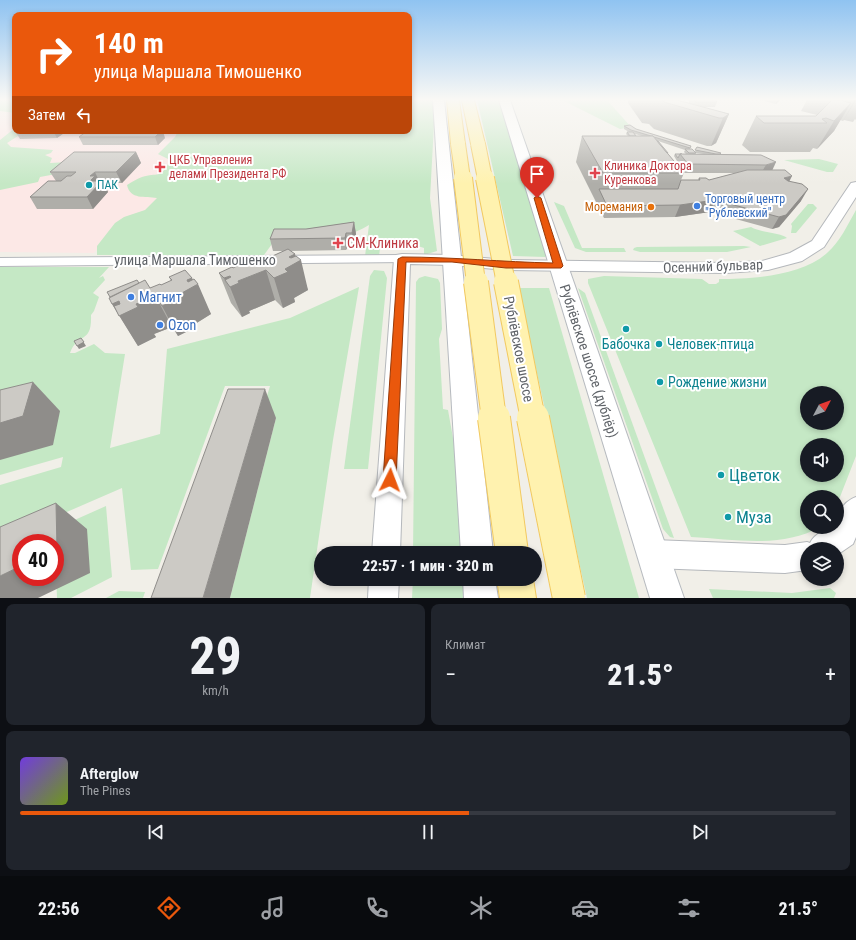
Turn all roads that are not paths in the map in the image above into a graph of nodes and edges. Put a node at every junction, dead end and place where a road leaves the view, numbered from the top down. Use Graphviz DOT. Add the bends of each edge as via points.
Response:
graph roads {
  1 [pos="440,128"];
  2 [pos="463,128"];
  3 [pos="468,128"];
  4 [pos="513,128"];
  5 [pos="468,144"];
  6 [pos="856,186"];
  7 [pos="402,259"];
  8 [pos="452,260"];
  9 [pos="0,262"];
  10 [pos="558,266"];
  11 [pos="856,510"];
  12 [pos="832,542"];
  13 [pos="386,546"];
  14 [pos="476,546"];
  15 [pos="511,546"];
  16 [pos="653,554"];
  17 [pos="800,557"];
  18 [pos="384,586"];
  19 [pos="480,586"];
  20 [pos="516,586"];
  21 [pos="383,598"];
  22 [pos="481,598"];
  23 [pos="518,598"];
  24 [pos="569,598"];
  25 [pos="667,598"];
  1 -- 8 [label="main road"];
  2 -- 5 [label="main road, Рублёвское шоссе"];
  3 -- 5 [label="main road, Рублёвское шоссе"];
  4 -- 10 [label="main road, Рублёвское шоссе (дублёр)"];
  5 -- 15 [label="main road, Рублёвское шоссе, bridge"];
  5 -- 24 [label="main road, Рублёвское шоссе, bridge"];
  6 -- 10 [label="street, Осенний бульвар" via="818,244 802,254 780,262 726,268"];
  7 -- 8 [label="street, улица Маршала Тимошенко"];
  7 -- 9 [label="street, улица Маршала Тимошенко"];
  7 -- 13 [label="street"];
  8 -- 10 [label="street, улица Маршала Тимошенко"];
  8 -- 14 [label="main road"];
  10 -- 16 [label="main road, Рублёвское шоссе (дублёр)"];
  11 -- 12 [label="street" via="843,534"];
  16 -- 17 [label="street" via="785,559"];
  16 -- 25 [label="main road, Рублёвское шоссе (дублёр)"];
  18 -- 21 [label="street"];
  19 -- 22 [label="main road"];
  20 -- 23 [label="main road"];
}
